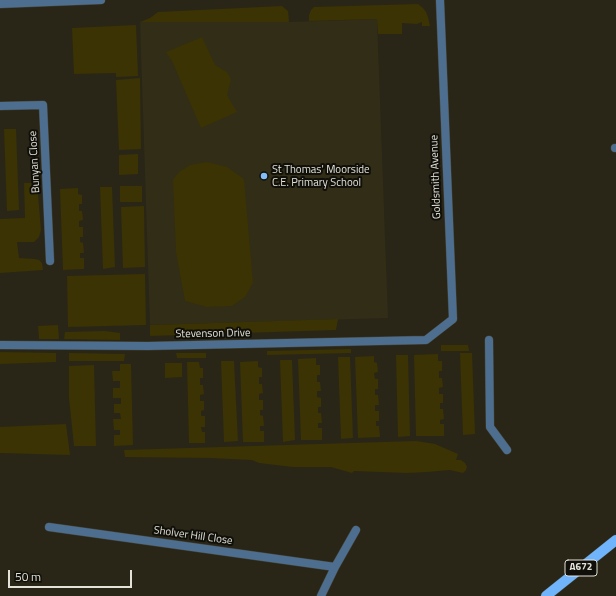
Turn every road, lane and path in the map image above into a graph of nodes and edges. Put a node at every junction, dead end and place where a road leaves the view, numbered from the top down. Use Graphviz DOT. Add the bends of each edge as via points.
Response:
graph roads {
  1 [pos="101,0"];
  2 [pos="440,0"];
  3 [pos="0,4"];
  4 [pos="0,106"];
  5 [pos="50,261"];
  6 [pos="426,340"];
  7 [pos="489,340"];
  8 [pos="0,345"];
  9 [pos="507,450"];
  10 [pos="49,527"];
  11 [pos="356,530"];
  12 [pos="616,540"];
  13 [pos="335,567"];
  14 [pos="321,596"];
  15 [pos="546,596"];
  1 -- 3 [label="street"];
  2 -- 6 [label="street, Goldsmith Avenue" via="453,319"];
  4 -- 5 [label="street, Bunyan Close" via="43,105"];
  6 -- 8 [label="street, Stevenson Drive" via="148,346"];
  7 -- 9 [label="street" via="490,426"];
  10 -- 13 [label="street, Sholver Hill Close"];
  11 -- 13 [label="street"];
  12 -- 15 [label="main road, A672"];
  13 -- 14 [label="street"];
}
